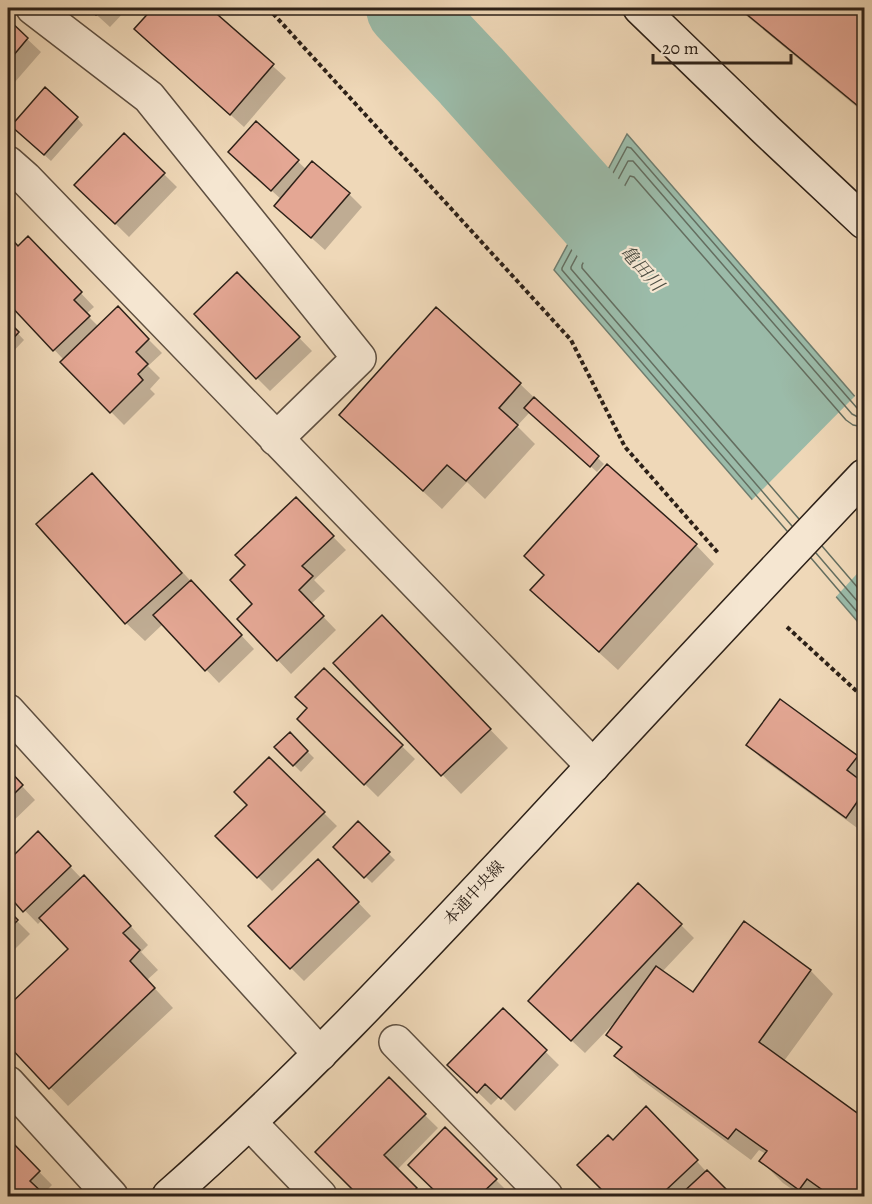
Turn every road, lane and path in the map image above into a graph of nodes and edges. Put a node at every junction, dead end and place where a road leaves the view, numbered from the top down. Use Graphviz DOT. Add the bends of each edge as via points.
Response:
graph roads {
  1 [pos="33,8"];
  2 [pos="268,8"];
  3 [pos="640,8"];
  4 [pos="8,163"];
  5 [pos="864,222"];
  6 [pos="276,440"];
  7 [pos="864,476"];
  8 [pos="719,554"];
  9 [pos="787,627"];
  10 [pos="864,698"];
  11 [pos="8,711"];
  12 [pos="593,766"];
  13 [pos="396,1042"];
  14 [pos="320,1054"];
  15 [pos="8,1083"];
  16 [pos="250,1123"];
  17 [pos="111,1197"];
  18 [pos="169,1197"];
  19 [pos="320,1197"];
  20 [pos="546,1197"];
  1 -- 6 [label="street" via="149,98 360,358"];
  2 -- 8 [label="path" via="571,340 625,447"];
  3 -- 5 [label="street"];
  4 -- 6 [label="street"];
  6 -- 12 [label="street"];
  7 -- 12 [label="street, 本通中央線"];
  9 -- 10 [label="path"];
  11 -- 14 [label="street"];
  12 -- 14 [label="street, 本通中央線"];
  13 -- 20 [label="street"];
  14 -- 16 [label="street, 本通中央線"];
  15 -- 17 [label="street"];
  16 -- 18 [label="street, 本通中央線"];
  16 -- 19 [label="street"];
}
